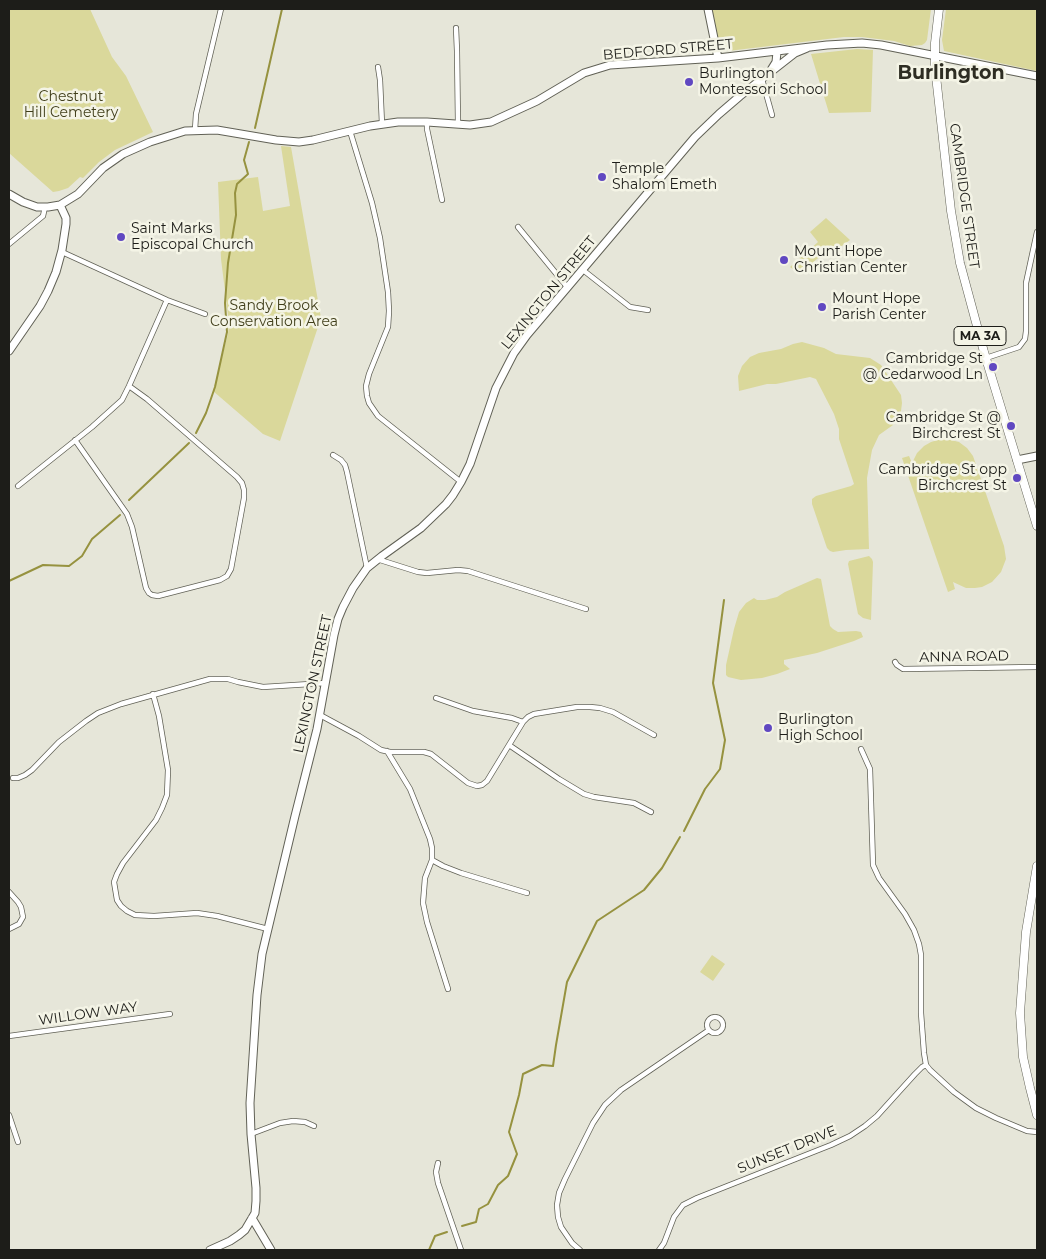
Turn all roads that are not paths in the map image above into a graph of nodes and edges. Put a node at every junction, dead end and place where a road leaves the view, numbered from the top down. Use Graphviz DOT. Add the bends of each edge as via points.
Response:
graph roads {
  1 [pos="220,9"];
  2 [pos="708,9"];
  3 [pos="939,9"];
  4 [pos="456,28"];
  5 [pos="807,48"];
  6 [pos="776,52"];
  7 [pos="934,56"];
  8 [pos="718,58"];
  9 [pos="378,67"];
  10 [pos="1037,76"];
  11 [pos="765,77"];
  12 [pos="772,116"];
  13 [pos="427,122"];
  14 [pos="382,124"];
  15 [pos="458,124"];
  16 [pos="194,130"];
  17 [pos="350,131"];
  18 [pos="9,194"];
  19 [pos="442,200"];
  20 [pos="60,205"];
  21 [pos="45,208"];
  22 [pos="518,227"];
  23 [pos="1037,232"];
  24 [pos="9,244"];
  25 [pos="62,252"];
  26 [pos="583,270"];
  27 [pos="568,288"];
  28 [pos="167,300"];
  29 [pos="648,310"];
  30 [pos="205,314"];
  31 [pos="9,351"];
  32 [pos="986,358"];
  33 [pos="129,386"];
  34 [pos="76,440"];
  35 [pos="333,455"];
  36 [pos="1037,456"];
  37 [pos="1017,460"];
  38 [pos="461,482"];
  39 [pos="18,486"];
  40 [pos="1037,526"];
  41 [pos="377,560"];
  42 [pos="367,568"];
  43 [pos="586,608"];
  44 [pos="895,662"];
  45 [pos="1037,667"];
  46 [pos="326,683"];
  47 [pos="153,694"];
  48 [pos="436,698"];
  49 [pos="320,716"];
  50 [pos="523,722"];
  51 [pos="654,735"];
  52 [pos="509,746"];
  53 [pos="861,749"];
  54 [pos="387,751"];
  55 [pos="13,778"];
  56 [pos="651,812"];
  57 [pos="432,860"];
  58 [pos="1037,869"];
  59 [pos="9,892"];
  60 [pos="527,893"];
  61 [pos="9,929"];
  62 [pos="268,929"];
  63 [pos="448,989"];
  64 [pos="170,1014"];
  65 [pos="709,1030"];
  66 [pos="9,1036"];
  67 [pos="926,1065"];
  68 [pos="9,1115"];
  69 [pos="1037,1115"];
  70 [pos="314,1126"];
  71 [pos="1037,1132"];
  72 [pos="251,1134"];
  73 [pos="18,1142"];
  74 [pos="438,1163"];
  75 [pos="252,1218"];
  76 [pos="210,1250"];
  77 [pos="272,1250"];
  78 [pos="461,1250"];
  79 [pos="580,1250"];
  80 [pos="659,1250"];
  1 -- 16 [label="street"];
  2 -- 8 [label="street"];
  3 -- 7 [label="main road, CAMBRIDGE STREET / MA 3A"];
  4 -- 15 [label="street"];
  5 -- 6 [label="street, BEDFORD STREET"];
  5 -- 7 [label="street, BEDFORD STREET" via="872,43"];
  5 -- 11 [label="street, LEXINGTON STREET" via="795,53"];
  6 -- 8 [label="street, BEDFORD STREET"];
  6 -- 11 [label="street" via="776,62"];
  7 -- 10 [label="street, BEDFORD STREET"];
  7 -- 32 [label="main road, CAMBRIDGE STREET / MA 3A" via="960,263"];
  8 -- 15 [label="street, BEDFORD STREET" via="598,68 491,122"];
  9 -- 14 [label="street"];
  11 -- 12 [label="street"];
  11 -- 26 [label="street, LEXINGTON STREET" via="694,137"];
  13 -- 14 [label="street, BEDFORD STREET"];
  13 -- 15 [label="street, BEDFORD STREET"];
  13 -- 19 [label="street"];
  14 -- 17 [label="street, BEDFORD STREET"];
  16 -- 17 [label="street, BEDFORD STREET" via="227,131 299,142"];
  16 -- 20 [label="street, BEDFORD STREET" via="169,135 123,154 103,168 78,194"];
  17 -- 38 [label="street" via="372,203 388,292 388,326 369,374 366,396 382,420"];
  18 -- 21 [label="street, BEDFORD STREET"];
  20 -- 21 [label="street, BEDFORD STREET"];
  20 -- 25 [label="street" via="66,218"];
  21 -- 24 [label="street" via="42,217"];
  22 -- 27 [label="street"];
  23 -- 32 [label="street" via="1026,283 1025,339 1019,347"];
  25 -- 28 [label="street"];
  25 -- 31 [label="street" via="48,291"];
  26 -- 27 [label="street, LEXINGTON STREET"];
  26 -- 29 [label="street" via="630,307"];
  27 -- 38 [label="street, LEXINGTON STREET" via="520,344 506,366"];
  28 -- 30 [label="street"];
  28 -- 33 [label="street"];
  32 -- 37 [label="main road, CAMBRIDGE STREET / MA 3A"];
  33 -- 34 [label="street" via="119,402"];
  33 -- 34 [label="street" via="242,483 244,498 226,577 158,596 149,593 127,514"];
  34 -- 39 [label="street"];
  35 -- 42 [label="street" via="345,465"];
  36 -- 37 [label="street"];
  37 -- 40 [label="main road, CAMBRIDGE STREET / MA 3A"];
  38 -- 41 [label="street, LEXINGTON STREET" via="428,522"];
  41 -- 42 [label="street, LEXINGTON STREET"];
  41 -- 43 [label="street" via="418,572 468,571"];
  42 -- 46 [label="street, LEXINGTON STREET" via="338,619"];
  44 -- 45 [label="street, ANNA ROAD" via="903,669"];
  46 -- 47 [label="street" via="263,687 228,679 210,679"];
  46 -- 49 [label="street, LEXINGTON STREET"];
  47 -- 55 [label="street" via="110,708 86,720 32,770"];
  47 -- 62 [label="street" via="160,716 168,770 167,795 156,820 117,874 114,882 117,900 135,915 197,913"];
  48 -- 50 [label="street" via="473,711"];
  49 -- 54 [label="street"];
  49 -- 62 [label="street, LEXINGTON STREET"];
  50 -- 51 [label="street" via="538,713 595,707 613,712"];
  50 -- 52 [label="street"];
  52 -- 54 [label="street" via="487,781 477,786 468,783 431,754"];
  52 -- 56 [label="street" via="584,794 634,803"];
  53 -- 67 [label="street" via="870,769 873,865 905,914 919,944"];
  54 -- 57 [label="street" via="410,789 430,839"];
  57 -- 60 [label="street" via="461,873"];
  57 -- 63 [label="street" via="425,878 423,903"];
  58 -- 69 [label="main road" via="1027,921 1020,1013 1023,1057"];
  59 -- 61 [label="street" via="21,907 23,917 19,924"];
  62 -- 72 [label="street, LEXINGTON STREET" via="257,995"];
  64 -- 66 [label="street, WILLOW WAY"];
  65 -- 79 [label="street" via="627,1086 596,1117 565,1179 557,1206 562,1226"];
  67 -- 71 [label="street" via="976,1108"];
  67 -- 80 [label="street, SUNSET DRIVE" via="877,1116 850,1136 684,1206 674,1217"];
  68 -- 73 [label="street"];
  70 -- 72 [label="street" via="293,1121"];
  72 -- 75 [label="street, LEXINGTON STREET" via="256,1200"];
  74 -- 78 [label="street" via="438,1182"];
  75 -- 76 [label="street" via="239,1235"];
  75 -- 77 [label="street"];
}
